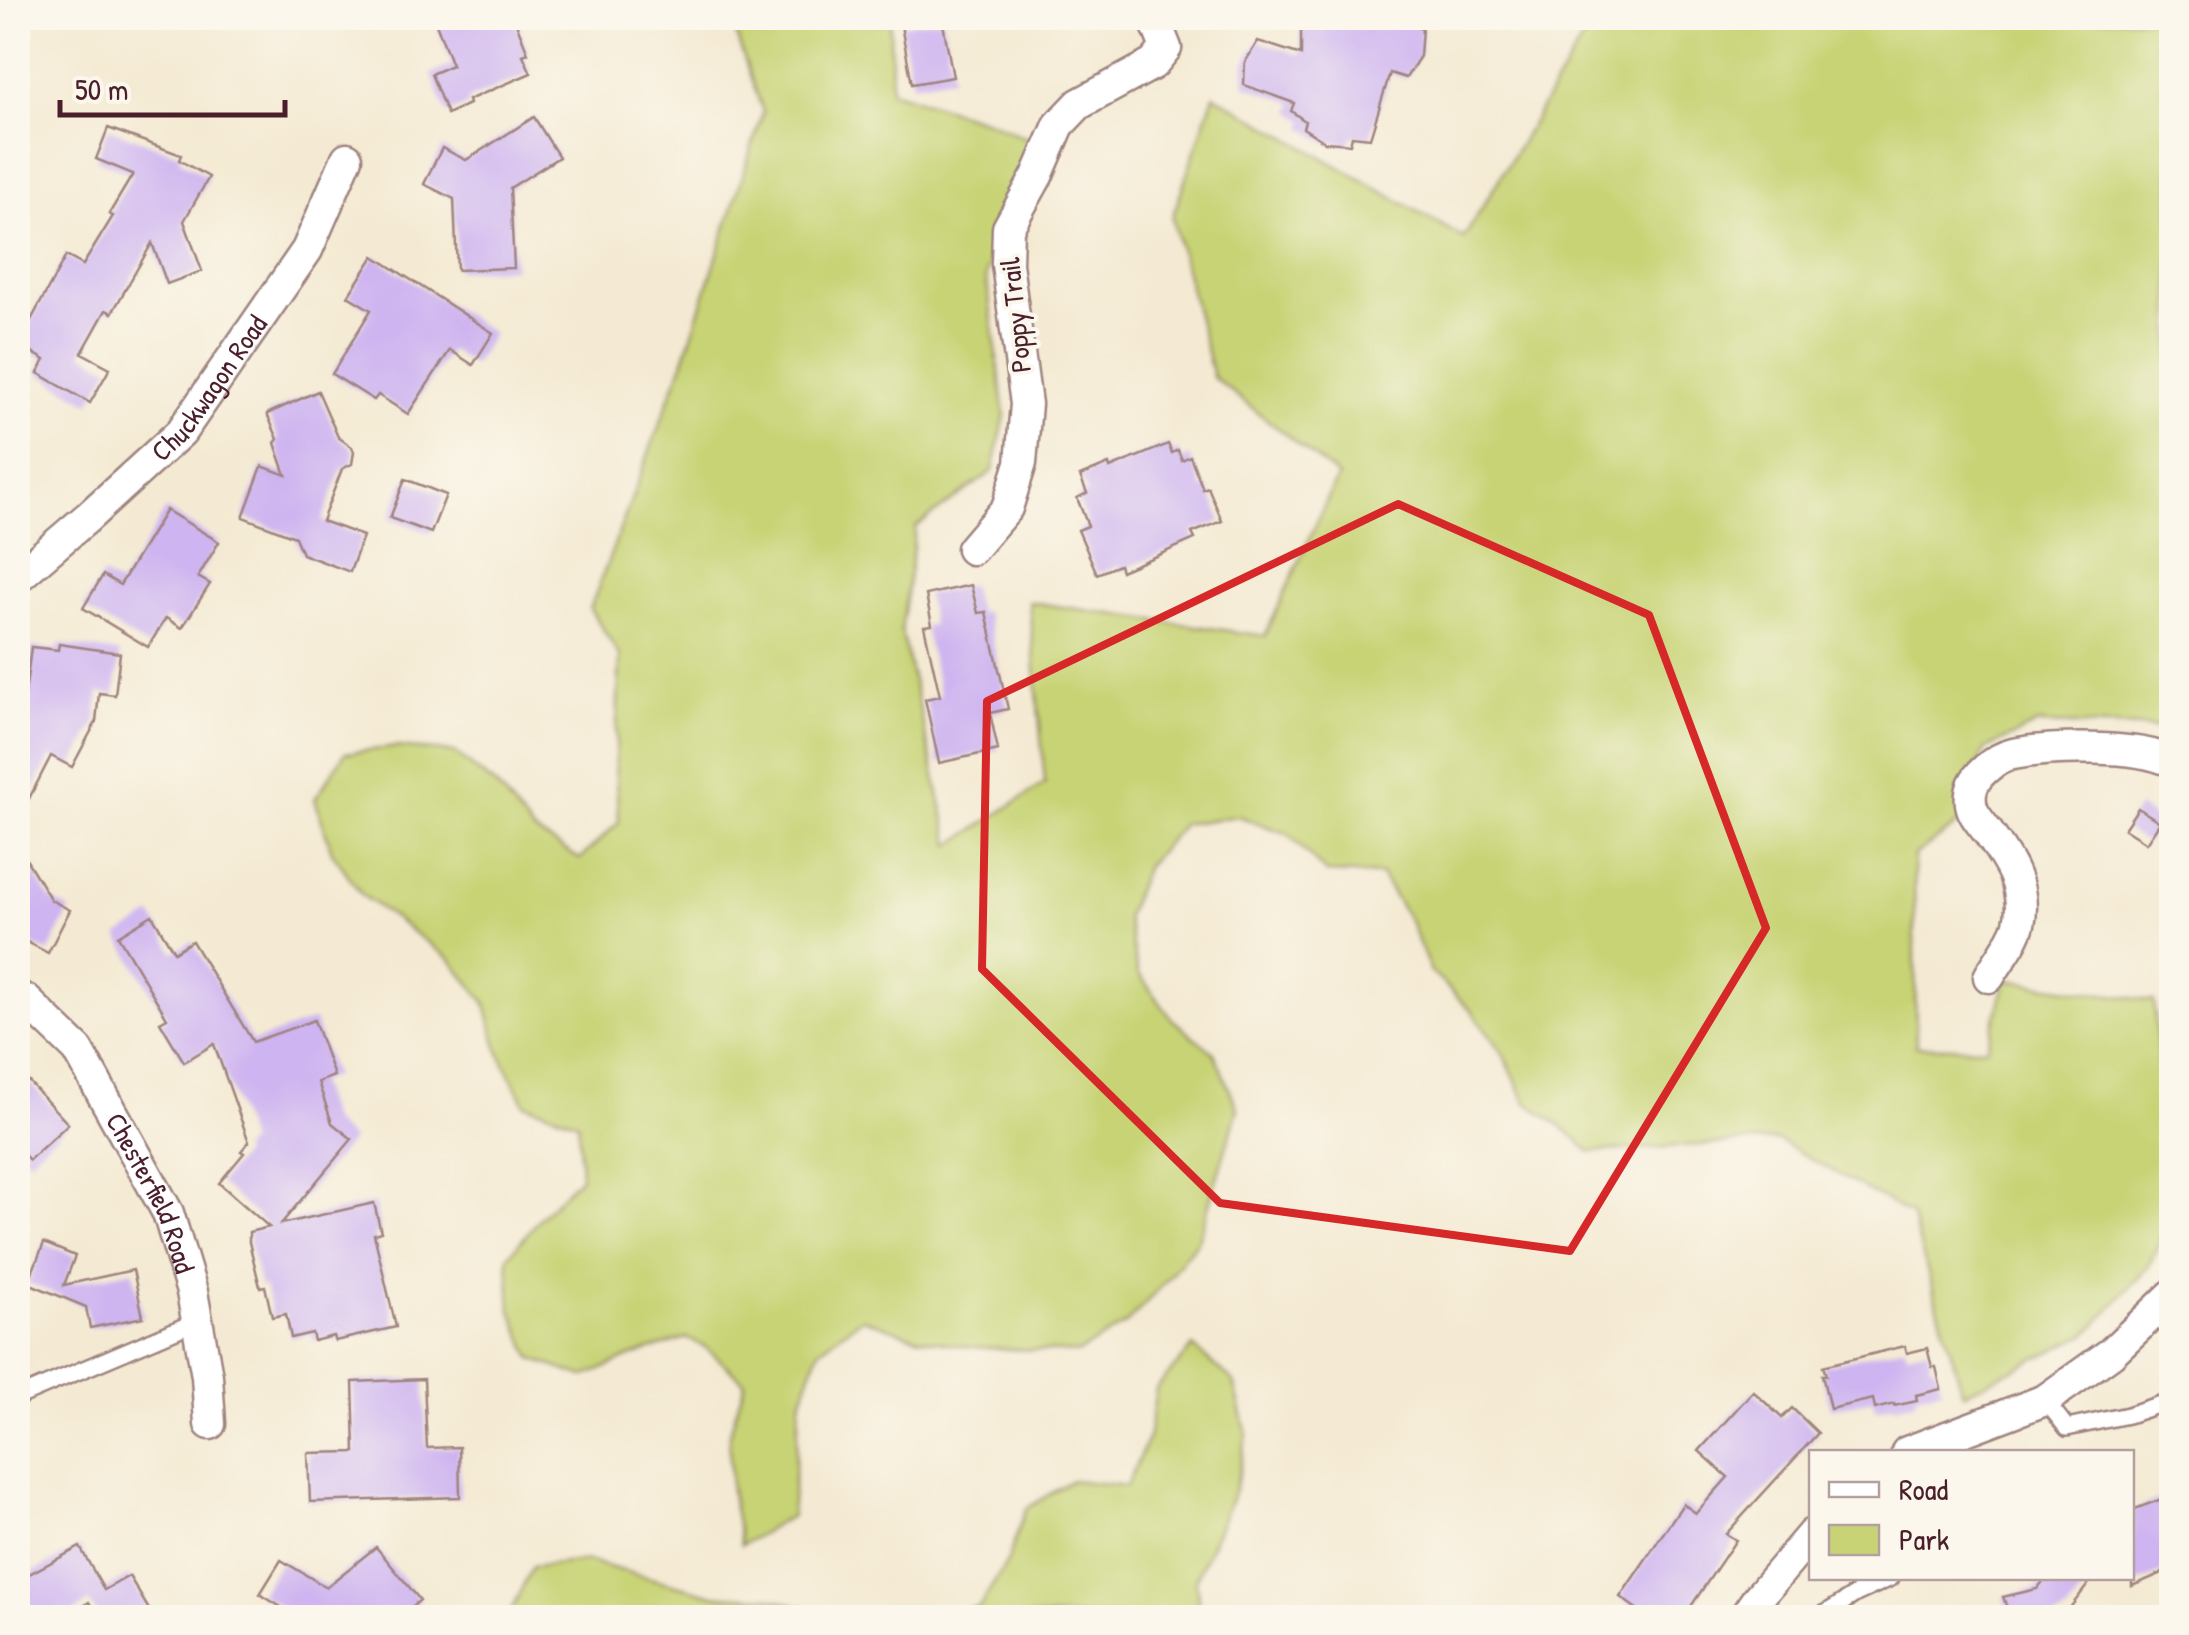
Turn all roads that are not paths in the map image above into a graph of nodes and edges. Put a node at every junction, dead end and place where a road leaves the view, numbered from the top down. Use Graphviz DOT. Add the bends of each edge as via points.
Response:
graph roads {
  1 [pos="1154,18"];
  2 [pos="346,158"];
  3 [pos="972,549"];
  4 [pos="18,576"];
  5 [pos="2172,762"];
  6 [pos="1988,977"];
  7 [pos="18,996"];
  8 [pos="2172,1295"];
  9 [pos="197,1321"];
  10 [pos="18,1396"];
  11 [pos="2045,1400"];
  12 [pos="2172,1400"];
  13 [pos="210,1424"];
  14 [pos="1912,1450"];
  15 [pos="1809,1537"];
  16 [pos="1887,1580"];
  17 [pos="1744,1618"];
  18 [pos="1818,1618"];
  1 -- 3 [label="street, Poppy Trail" via="1166,48 1153,64 1079,104 1059,125 1008,228 1026,404 1021,463 1007,508"];
  2 -- 4 [label="street, Chuckwagon Road" via="307,250 181,432"];
  5 -- 6 [label="street" via="2136,750 2071,749 2010,754 1983,770 1971,789 1971,809 2014,872 2021,897 2018,926"];
  7 -- 9 [label="street, Chesterfield Road" via="78,1050 126,1134 168,1213"];
  8 -- 11 [label="street" via="2111,1353"];
  9 -- 10 [label="lane"];
  9 -- 13 [label="street, Chesterfield Road"];
  11 -- 12 [label="lane" via="2066,1428"];
  11 -- 14 [label="street"];
  15 -- 17 [label="street"];
  16 -- 18 [label="lane"];
}
